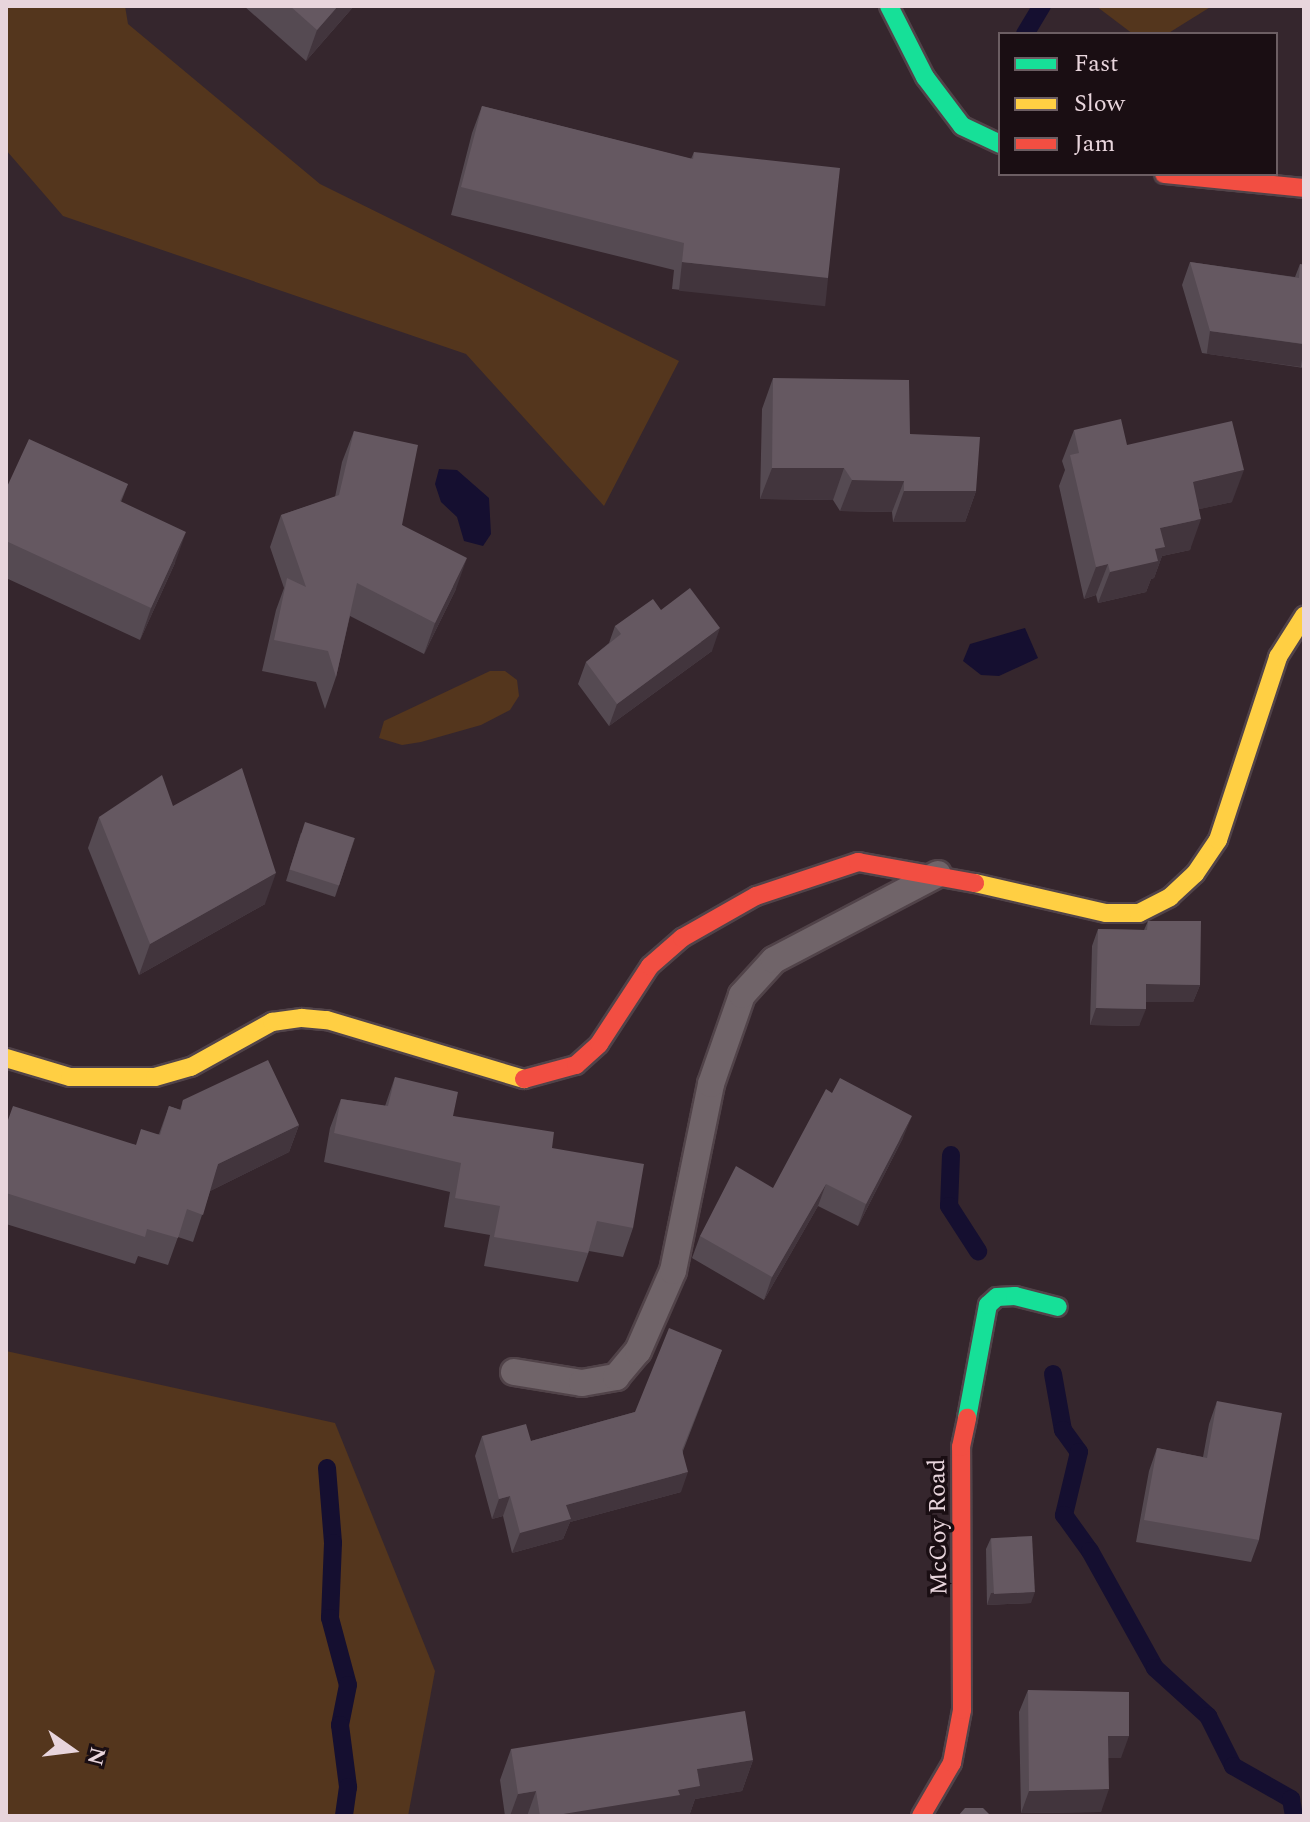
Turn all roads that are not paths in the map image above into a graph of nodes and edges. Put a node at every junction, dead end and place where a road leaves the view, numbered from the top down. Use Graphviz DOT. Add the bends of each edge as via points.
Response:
graph roads {
  1 [pos="889,6"];
  2 [pos="998,143"];
  3 [pos="1184,176"];
  4 [pos="1304,188"];
  5 [pos="1304,616"];
  6 [pos="938,874"];
  7 [pos="6,1058"];
  8 [pos="1058,1307"];
  9 [pos="514,1372"];
  10 [pos="921,1816"];
  1 -- 2 [label="street" via="925,77 962,126"];
  3 -- 4 [label="street"];
  5 -- 6 [label="street" via="1278,657 1218,840 1195,874 1170,897 1139,913 1106,913"];
  6 -- 7 [label="street" via="858,862 756,896 682,938 650,966 599,1044 576,1065 547,1076 518,1081 327,1020 302,1018 272,1022 191,1067 155,1077 70,1077"];
  6 -- 9 [label="lane" via="774,960 742,995 711,1084 673,1271 638,1351 616,1377 582,1383"];
  8 -- 10 [label="street, McCoy Road" via="1015,1296 997,1297 988,1305 961,1447 962,1710 952,1763"];
}
